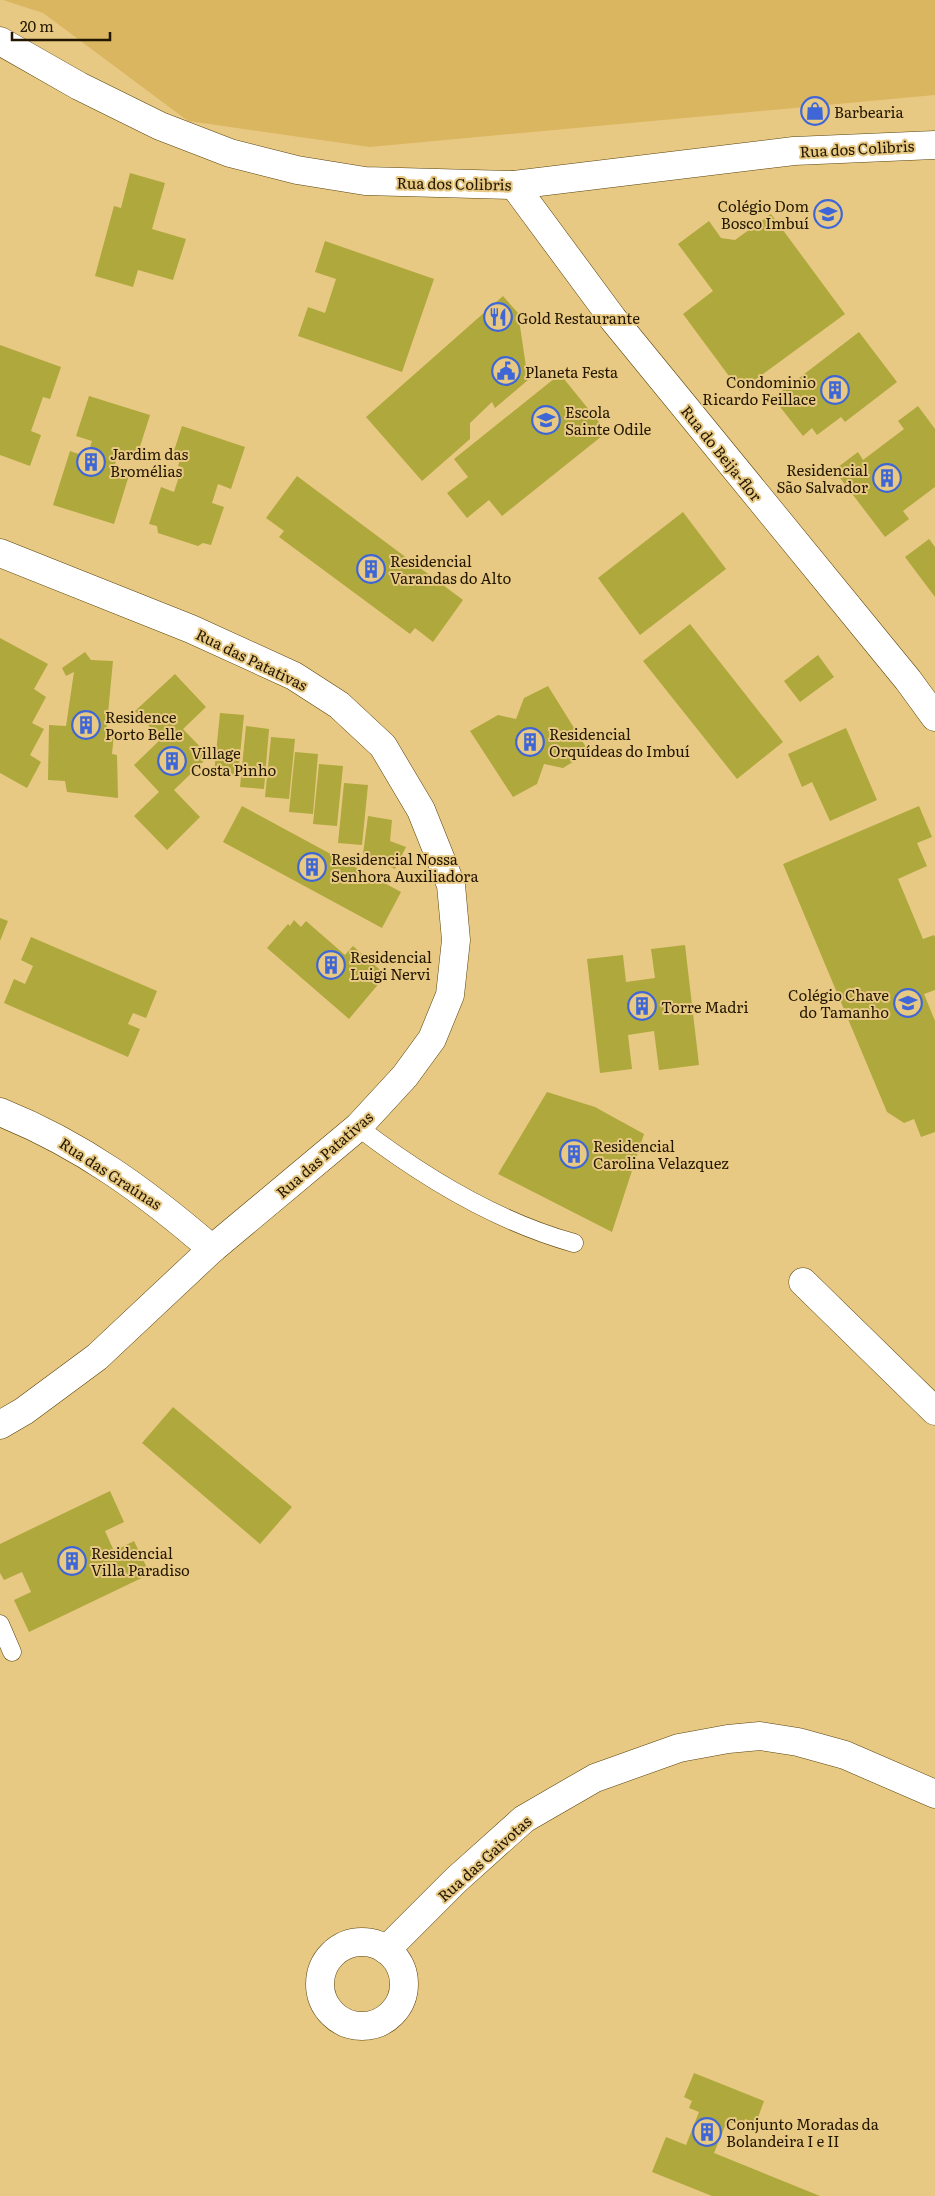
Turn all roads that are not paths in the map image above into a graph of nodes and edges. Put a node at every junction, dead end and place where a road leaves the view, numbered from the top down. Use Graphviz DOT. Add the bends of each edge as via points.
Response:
graph roads {
  1 [pos="0,41"];
  2 [pos="935,145"];
  3 [pos="514,185"];
  4 [pos="0,553"];
  5 [pos="935,717"];
  6 [pos="0,1112"];
  7 [pos="358,1127"];
  8 [pos="574,1244"];
  9 [pos="212,1249"];
  10 [pos="802,1282"];
  11 [pos="935,1411"];
  12 [pos="0,1425"];
  13 [pos="0,1624"];
  14 [pos="12,1652"];
  15 [pos="935,1794"];
  16 [pos="386,1950"];
  1 -- 3 [label="street, Rua dos Colibris" via="79,86 160,126 230,153 297,170 364,181"];
  2 -- 3 [label="street, Rua dos Colibris" via="794,151"];
  3 -- 5 [label="street, Rua do Beija-flor" via="613,319"];
  4 -- 7 [label="street, Rua das Patativas" via="191,629 294,676 339,705 383,746 421,810 451,885 456,940 450,995 432,1039 406,1076"];
  6 -- 9 [label="street, Rua das Graúnas" via="64,1141 120,1177 162,1206"];
  7 -- 8 [label="lane" via="415,1168 483,1208"];
  7 -- 9 [label="street, Rua das Patativas"];
  9 -- 12 [label="street, Rua das Patativas" via="97,1357"];
  10 -- 11 [label="street"];
  13 -- 14 [label="lane"];
  15 -- 16 [label="street, Rua das Gaivotas" via="845,1755 798,1742 760,1736 679,1748 595,1778 524,1819 456,1880"];
}
